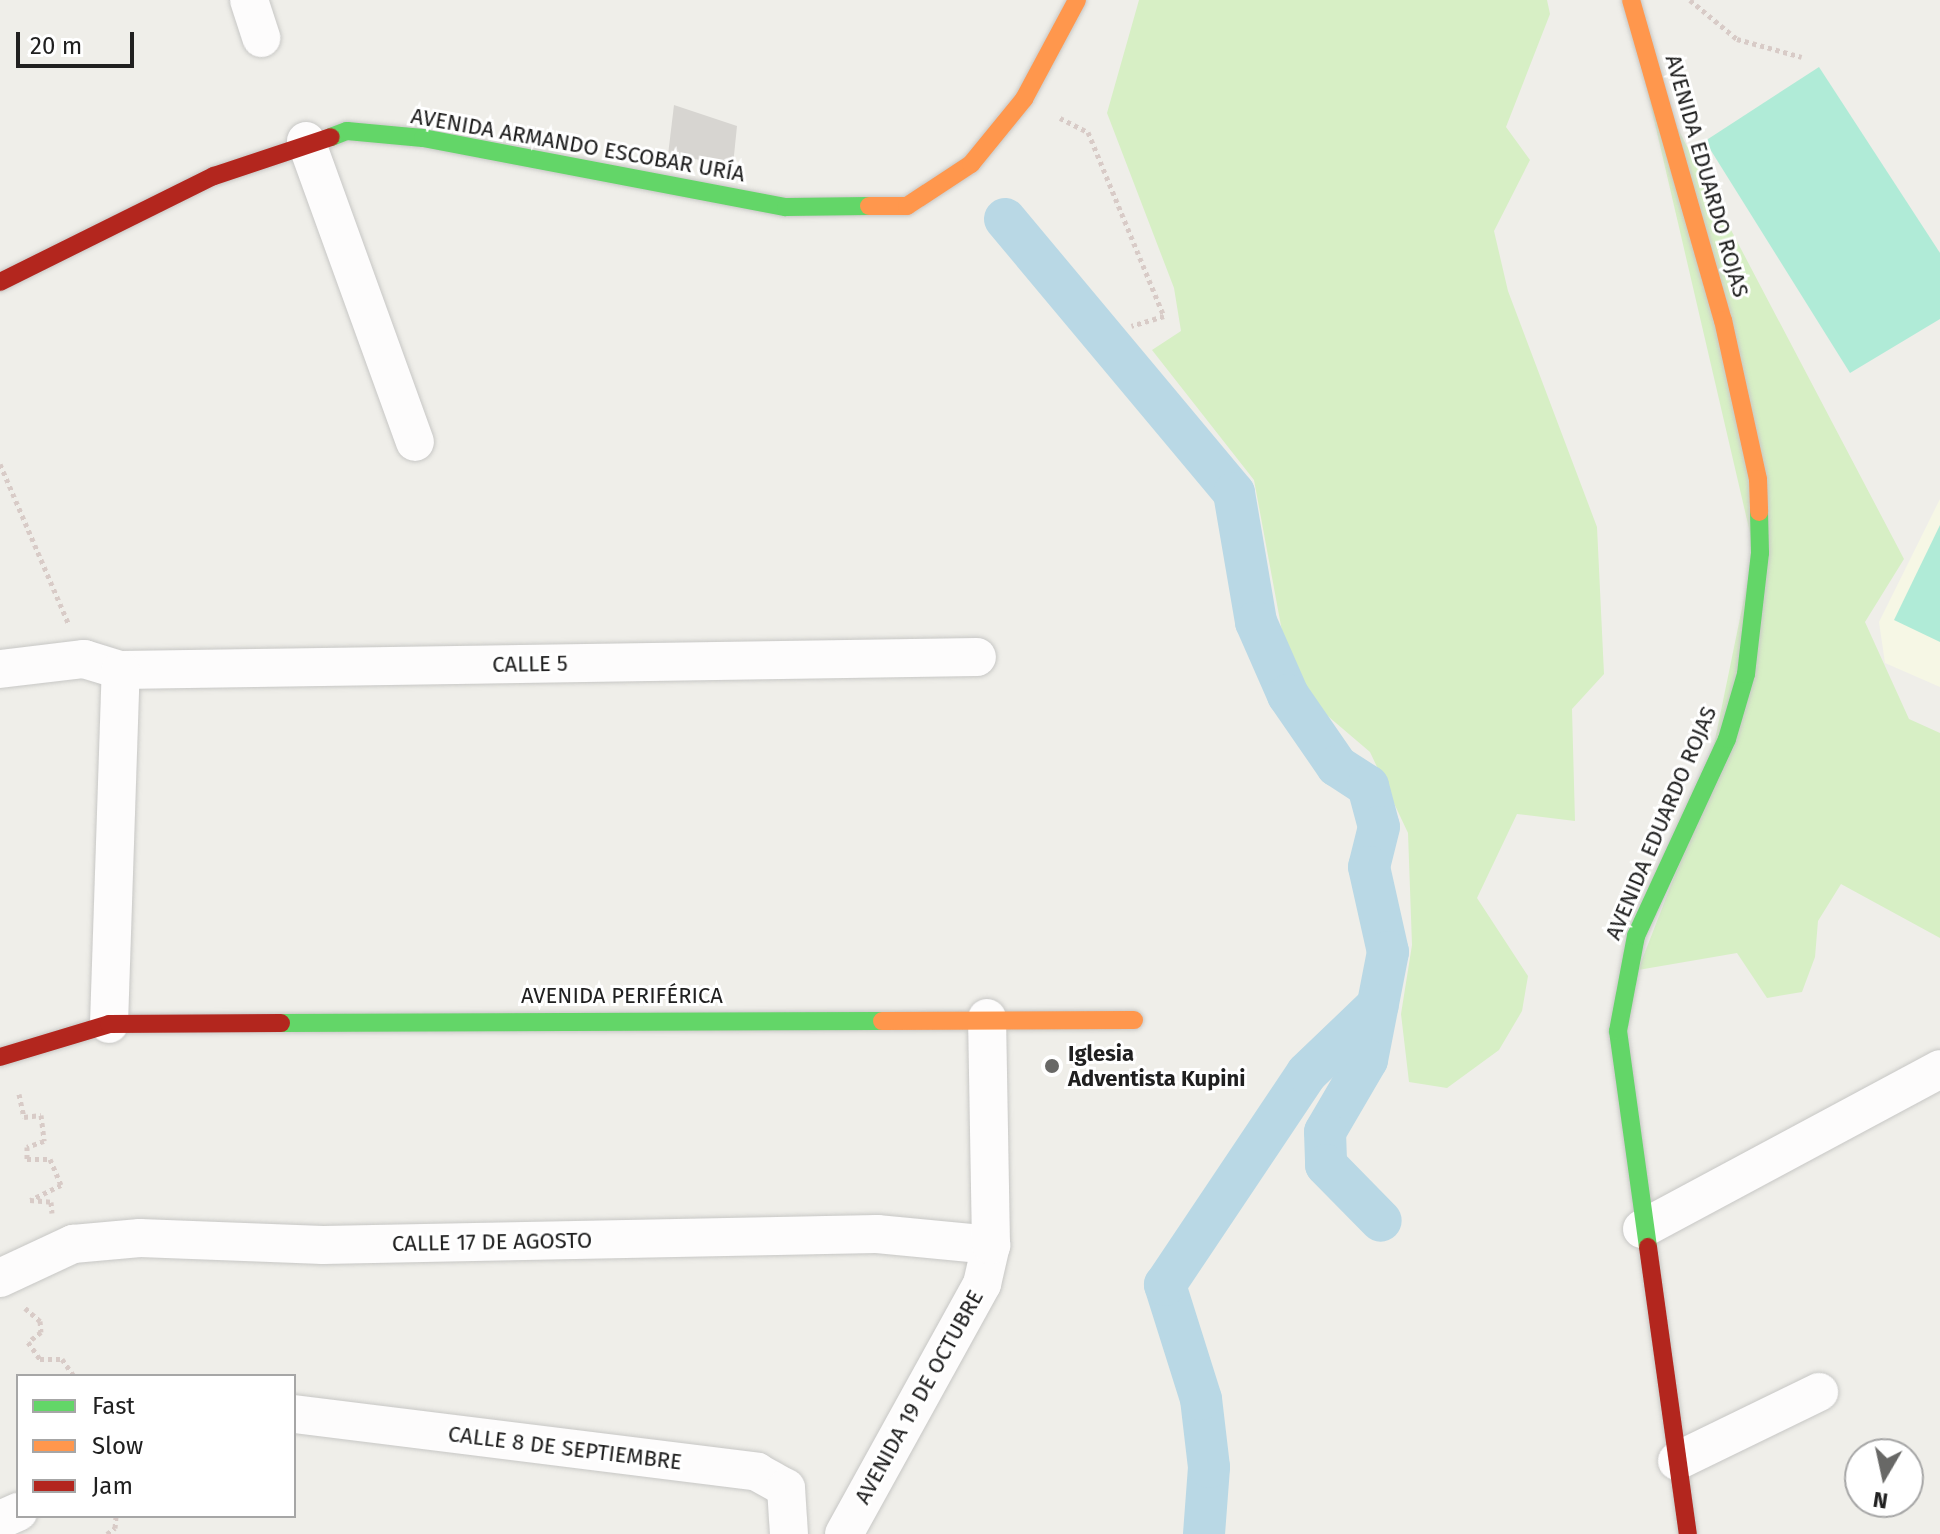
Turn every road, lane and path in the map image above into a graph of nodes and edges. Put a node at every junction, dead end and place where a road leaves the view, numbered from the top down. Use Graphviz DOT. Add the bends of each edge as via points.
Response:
graph roads {
  1 [pos="249,0"];
  2 [pos="1077,0"];
  3 [pos="1631,0"];
  4 [pos="1690,0"];
  5 [pos="261,38"];
  6 [pos="1802,57"];
  7 [pos="1024,99"];
  8 [pos="306,141"];
  9 [pos="0,282"];
  10 [pos="1132,326"];
  11 [pos="415,442"];
  12 [pos="0,464"];
  13 [pos="977,657"];
  14 [pos="84,659"];
  15 [pos="0,669"];
  16 [pos="121,670"];
  17 [pos="987,1018"];
  18 [pos="1134,1020"];
  19 [pos="109,1024"];
  20 [pos="0,1057"];
  21 [pos="1940,1069"];
  22 [pos="1642,1229"];
  23 [pos="991,1245"];
  24 [pos="0,1278"];
  25 [pos="1819,1392"];
  26 [pos="296,1414"];
  27 [pos="1677,1461"];
  28 [pos="116,1518"];
  29 [pos="107,1534"];
  30 [pos="789,1534"];
  31 [pos="844,1534"];
  32 [pos="1688,1534"];
  1 -- 5 [label="street"];
  2 -- 7 [label="street, AVENIDA ARMANDO ESCOBAR URÍA"];
  3 -- 22 [label="street, AVENIDA EDUARDO ROJAS" via="1723,320 1758,479 1760,553 1746,674 1727,739 1655,890 1626,972 1618,1031"];
  4 -- 6 [label="path" via="1737,39"];
  7 -- 8 [label="street, AVENIDA ARMANDO ESCOBAR URÍA" via="971,164 907,206 852,211 786,207 423,138 347,131"];
  7 -- 10 [label="path" via="1088,132 1164,316"];
  8 -- 9 [label="street, AVENIDA ARMANDO ESCOBAR URÍA" via="214,176"];
  8 -- 11 [label="street"];
  12 -- 14 [label="path"];
  13 -- 16 [label="street, CALLE 5"];
  14 -- 15 [label="street"];
  14 -- 16 [label="street, CALLE 5"];
  16 -- 19 [label="street"];
  17 -- 18 [label="street, AVENIDA PERIFÉRICA"];
  17 -- 19 [label="street, AVENIDA PERIFÉRICA"];
  17 -- 23 [label="street, AVENIDA 19 DE OCTUBRE"];
  19 -- 20 [label="street, AVENIDA PERIFÉRICA"];
  21 -- 22 [label="street"];
  22 -- 27 [label="street, AVENIDA EDUARDO ROJAS"];
  23 -- 24 [label="street, CALLE 17 DE AGOSTO" via="877,1234 323,1245 140,1238 73,1244"];
  23 -- 31 [label="street, AVENIDA 19 DE OCTUBRE" via="974,1307"];
  25 -- 27 [label="street"];
  26 -- 30 [label="street, CALLE 8 DE SEPTIEMBRE" via="757,1472 786,1488"];
  27 -- 32 [label="street, AVENIDA EDUARDO ROJAS"];
  28 -- 29 [label="path" via="115,1528"];
}
